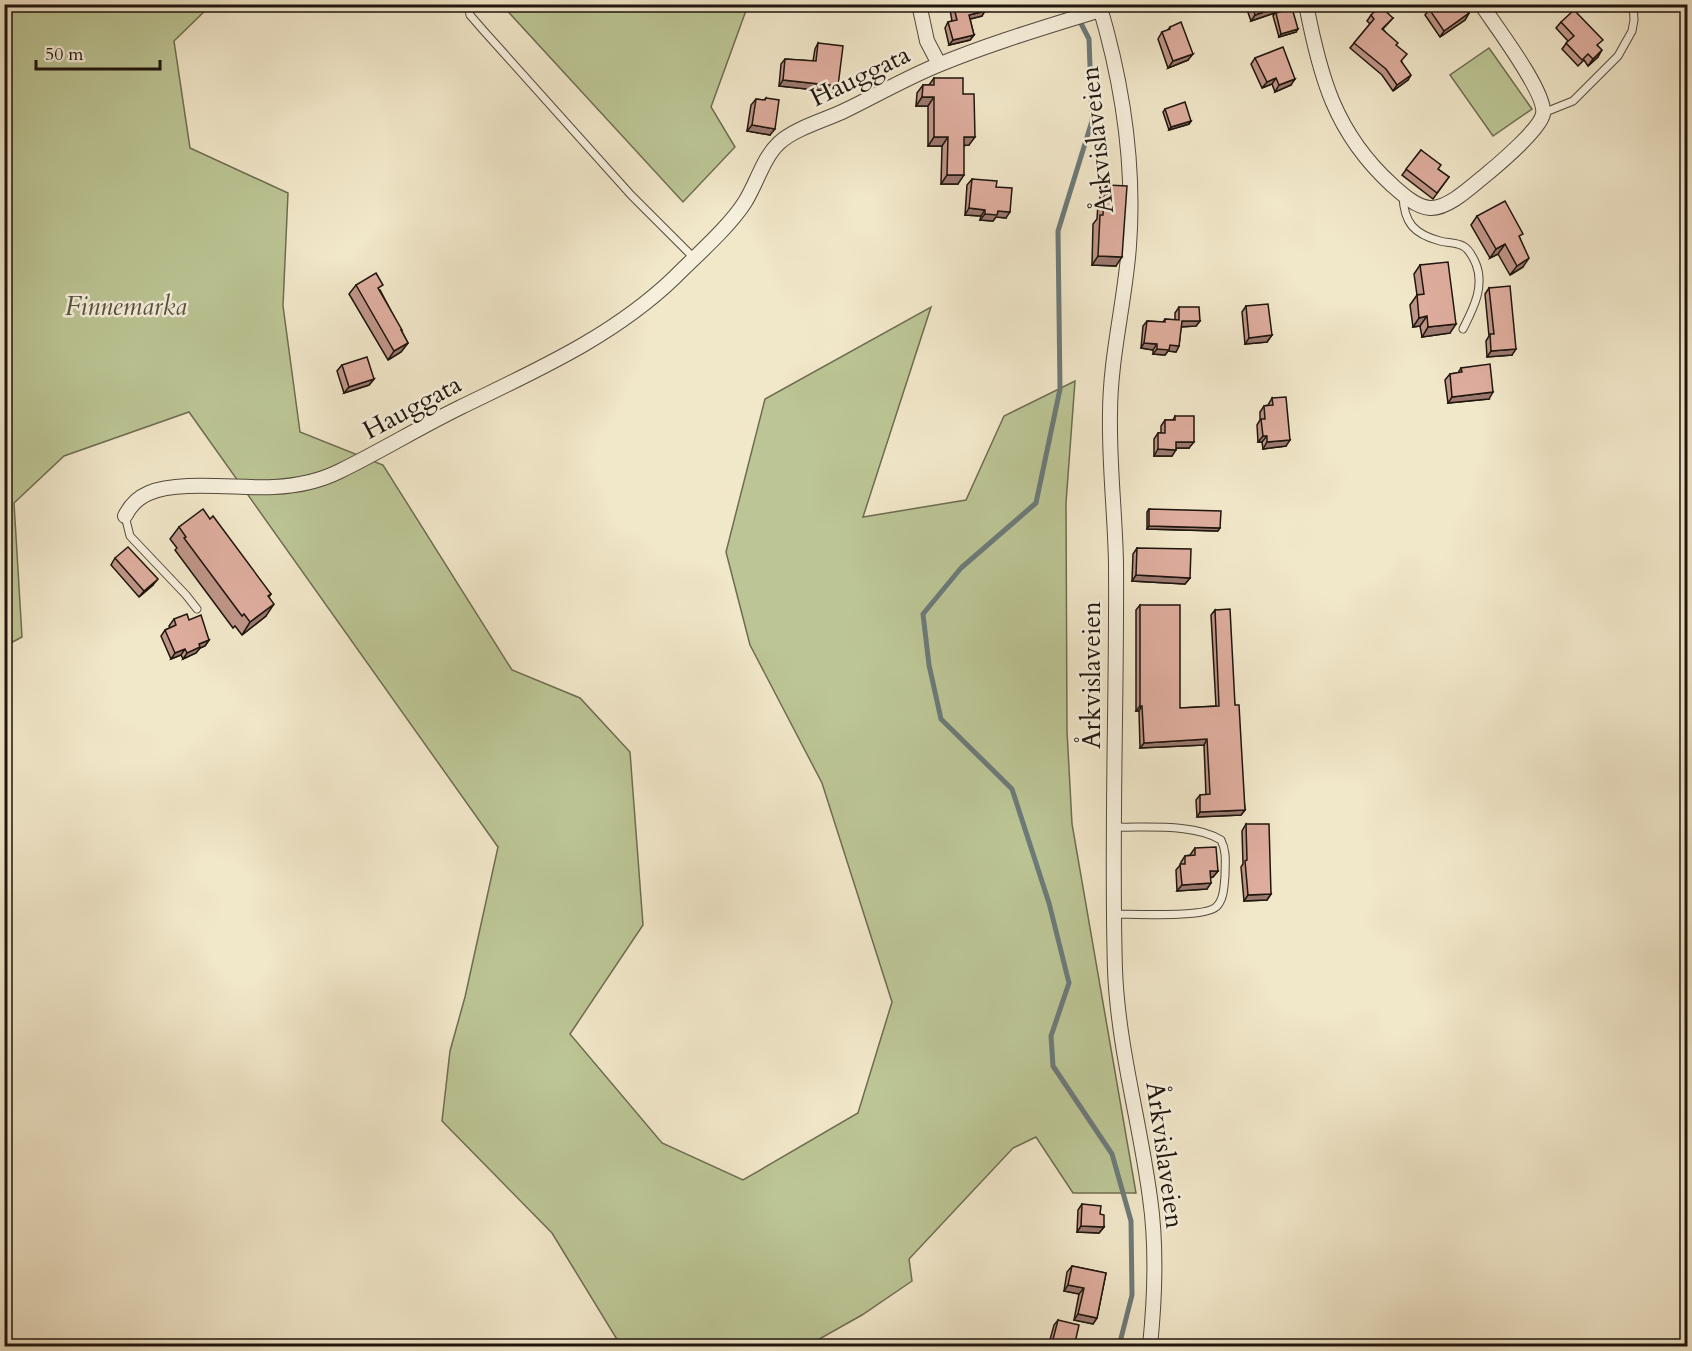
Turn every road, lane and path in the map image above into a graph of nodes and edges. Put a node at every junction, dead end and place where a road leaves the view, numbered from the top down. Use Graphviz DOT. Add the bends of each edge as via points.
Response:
graph roads {
  1 [pos="461,4"];
  2 [pos="468,4"];
  3 [pos="919,4"];
  4 [pos="1306,4"];
  5 [pos="1480,4"];
  6 [pos="1633,4"];
  7 [pos="1096,9"];
  8 [pos="470,15"];
  9 [pos="939,64"];
  10 [pos="1543,113"];
  11 [pos="1403,195"];
  12 [pos="693,257"];
  13 [pos="1463,330"];
  14 [pos="124,516"];
  15 [pos="197,609"];
  16 [pos="1115,828"];
  17 [pos="1114,914"];
  18 [pos="1150,1347"];
  1 -- 8 [label="lane"];
  2 -- 8 [label="lane"];
  3 -- 9 [label="street" via="927,41"];
  4 -- 11 [label="street" via="1324,82 1341,120 1361,151"];
  5 -- 10 [label="street" via="1540,95"];
  6 -- 10 [label="lane" via="1632,32 1618,56 1573,101"];
  7 -- 9 [label="street, Hauggata"];
  7 -- 16 [label="street, Årkvislaveien" via="1117,83 1130,177 1129,245 1110,384 1116,560"];
  8 -- 12 [label="lane" via="631,195"];
  9 -- 12 [label="street, Hauggata" via="778,143 735,216"];
  10 -- 11 [label="street" via="1537,125 1501,162 1454,199 1431,208"];
  11 -- 13 [label="lane" via="1406,217 1418,231 1464,246 1474,259 1480,287"];
  12 -- 14 [label="street, Hauggata" via="639,308 584,345 337,473 297,485 164,489 136,500"];
  14 -- 15 [label="lane" via="129,536"];
  16 -- 17 [label="street, Årkvislaveien"];
  16 -- 17 [label="lane" via="1205,832 1221,840 1226,855 1222,899 1212,910"];
  17 -- 18 [label="street, Årkvislaveien" via="1119,1014 1152,1217 1154,1293"];
}
